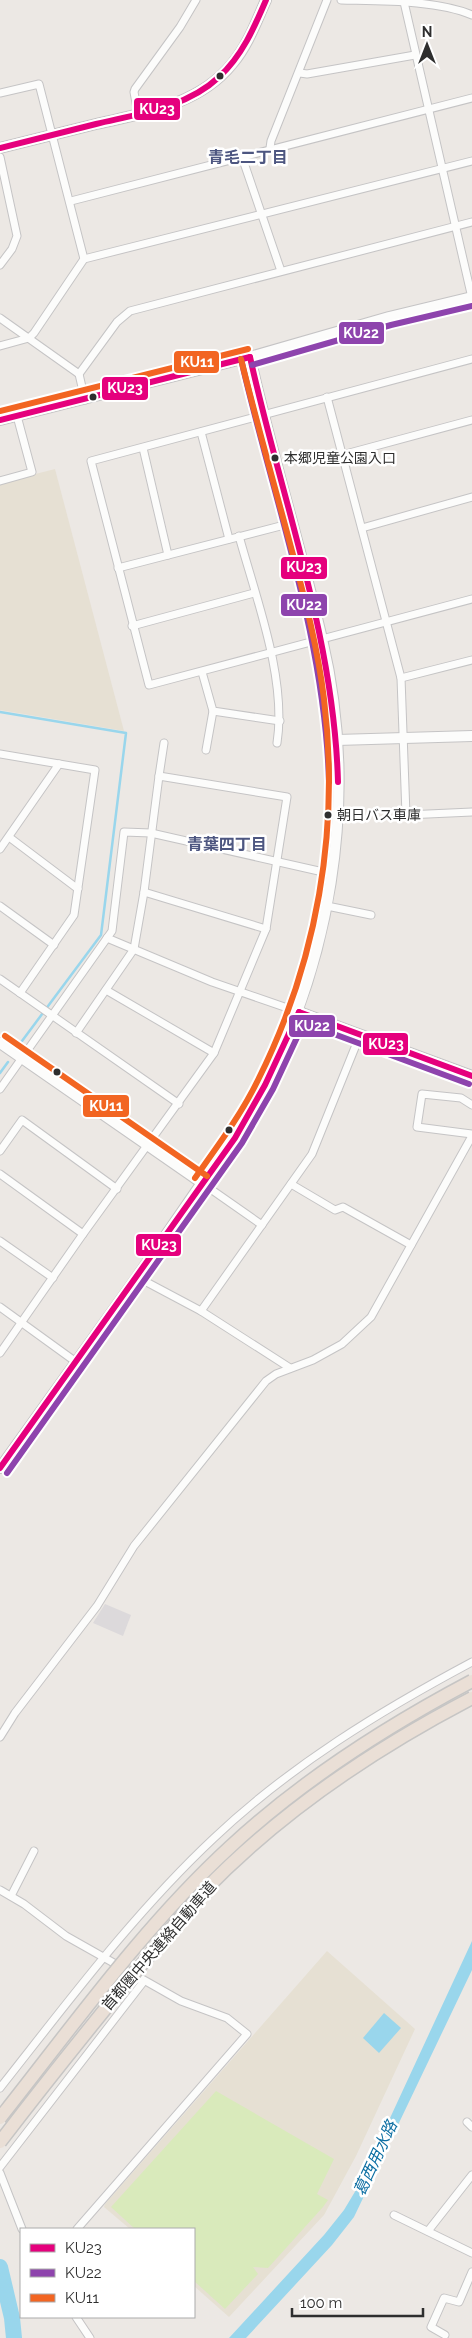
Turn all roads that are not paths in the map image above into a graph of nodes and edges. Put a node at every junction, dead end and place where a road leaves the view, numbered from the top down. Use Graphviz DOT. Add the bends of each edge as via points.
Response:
graph roads {
  1 [pos="196,0"];
  2 [pos="266,0"];
  3 [pos="327,0"];
  4 [pos="342,0"];
  5 [pos="404,2"];
  6 [pos="472,15"];
  7 [pos="415,55"];
  8 [pos="300,73"];
  9 [pos="0,93"];
  10 [pos="472,98"];
  11 [pos="430,109"];
  12 [pos="138,114"];
  13 [pos="53,135"];
  14 [pos="0,148"];
  15 [pos="270,148"];
  16 [pos="242,156"];
  17 [pos="0,157"];
  18 [pos="472,161"];
  19 [pos="442,168"];
  20 [pos="71,201"];
  21 [pos="262,215"];
  22 [pos="472,222"];
  23 [pos="455,226"];
  24 [pos="84,260"];
  25 [pos="0,265"];
  26 [pos="281,271"];
  27 [pos="472,298"];
  28 [pos="0,318"];
  29 [pos="29,338"];
  30 [pos="0,346"];
  31 [pos="250,357"];
  32 [pos="472,359"];
  33 [pos="79,374"];
  34 [pos="327,397"];
  35 [pos="85,400"];
  36 [pos="263,415"];
  37 [pos="17,416"];
  38 [pos="0,420"];
  39 [pos="472,420"];
  40 [pos="201,432"];
  41 [pos="143,448"];
  42 [pos="342,456"];
  43 [pos="0,481"];
  44 [pos="472,497"];
  45 [pos="292,523"];
  46 [pos="362,528"];
  47 [pos="239,536"];
  48 [pos="229,539"];
  49 [pos="168,555"];
  50 [pos="118,568"];
  51 [pos="254,594"];
  52 [pos="472,599"];
  53 [pos="385,621"];
  54 [pos="132,626"];
  55 [pos="323,639"];
  56 [pos="271,653"];
  57 [pos="472,660"];
  58 [pos="202,672"];
  59 [pos="401,678"];
  60 [pos="213,711"];
  61 [pos="280,721"];
  62 [pos="472,736"];
  63 [pos="404,739"];
  64 [pos="337,740"];
  65 [pos="164,743"];
  66 [pos="277,743"];
  67 [pos="206,750"];
  68 [pos="0,754"];
  69 [pos="59,764"];
  70 [pos="159,776"];
  71 [pos="472,812"];
  72 [pos="151,833"];
  73 [pos="9,837"];
  74 [pos="0,849"];
  75 [pos="277,862"];
  76 [pos="332,874"];
  77 [pos="78,890"];
  78 [pos="144,892"];
  79 [pos="0,906"];
  80 [pos="327,906"];
  81 [pos="371,915"];
  82 [pos="266,929"];
  83 [pos="107,938"];
  84 [pos="54,945"];
  85 [pos="134,949"];
  86 [pos="0,979"];
  87 [pos="106,990"];
  88 [pos="241,992"];
  89 [pos="20,993"];
  90 [pos="299,1012"];
  91 [pos="51,1016"];
  92 [pos="76,1033"];
  93 [pos="360,1035"];
  94 [pos="0,1043"];
  95 [pos="214,1053"];
  96 [pos="22,1058"];
  97 [pos="472,1076"];
  98 [pos="0,1089"];
  99 [pos="179,1104"];
  100 [pos="472,1105"];
  101 [pos="472,1135"];
  102 [pos="148,1146"];
  103 [pos="0,1151"];
  104 [pos="0,1174"];
  105 [pos="202,1183"];
  106 [pos="291,1184"];
  107 [pos="117,1189"];
  108 [pos="262,1225"];
  109 [pos="83,1234"];
  110 [pos="0,1241"];
  111 [pos="411,1245"];
  112 [pos="137,1277"];
  113 [pos="53,1278"];
  114 [pos="0,1307"];
  115 [pos="201,1311"];
  116 [pos="22,1323"];
  117 [pos="0,1353"];
  118 [pos="76,1362"];
  119 [pos="290,1368"];
  120 [pos="0,1468"];
  121 [pos="472,1662"];
  122 [pos="472,1681"];
  123 [pos="472,1698"];
  124 [pos="0,1737"];
  125 [pos="34,1851"];
  126 [pos="0,1890"];
  127 [pos="11,1896"];
  128 [pos="104,1957"];
  129 [pos="144,1980"];
  130 [pos="0,2088"];
  131 [pos="0,2118"];
  132 [pos="0,2142"];
  133 [pos="0,2167"];
  134 [pos="0,2173"];
  135 [pos="472,2175"];
  136 [pos="394,2215"];
  137 [pos="22,2228"];
  138 [pos="78,2228"];
  139 [pos="428,2232"];
  140 [pos="472,2253"];
  141 [pos="472,2272"];
  142 [pos="77,2318"];
  143 [pos="445,2335"];
  144 [pos="90,2338"];
  1 -- 12 [label="street" via="135,88"];
  2 -- 12 [label="street" via="247,42 217,80 188,98"];
  3 -- 8 [label="street"];
  4 -- 5 [label="street"];
  5 -- 6 [label="street" via="451,8"];
  5 -- 7 [label="street"];
  7 -- 8 [label="street"];
  7 -- 11 [label="street"];
  8 -- 15 [label="street"];
  9 -- 13 [label="street" via="39,84"];
  10 -- 11 [label="street"];
  11 -- 15 [label="street"];
  11 -- 19 [label="street"];
  12 -- 13 [label="street"];
  13 -- 14 [label="street"];
  13 -- 20 [label="street"];
  15 -- 16 [label="street"];
  16 -- 20 [label="street"];
  16 -- 21 [label="street"];
  17 -- 25 [label="street" via="17,236"];
  18 -- 19 [label="street"];
  19 -- 21 [label="street"];
  19 -- 23 [label="street"];
  20 -- 24 [label="street"];
  21 -- 24 [label="street"];
  21 -- 26 [label="street"];
  22 -- 23 [label="street"];
  23 -- 26 [label="street"];
  23 -- 27 [label="street"];
  24 -- 29 [label="street"];
  26 -- 33 [label="street" via="130,311 117,322"];
  27 -- 31 [label="street" via="389,317"];
  28 -- 29 [label="street"];
  29 -- 30 [label="street"];
  29 -- 33 [label="street"];
  31 -- 35 [label="street"];
  31 -- 36 [label="street"];
  32 -- 34 [label="street"];
  33 -- 35 [label="street"];
  34 -- 36 [label="street"];
  34 -- 42 [label="street"];
  35 -- 37 [label="street"];
  36 -- 40 [label="street"];
  36 -- 45 [label="street"];
  37 -- 38 [label="street"];
  37 -- 43 [label="street" via="32,472"];
  39 -- 42 [label="street"];
  40 -- 41 [label="street"];
  40 -- 48 [label="street"];
  41 -- 49 [label="street"];
  41 -- 50 [label="street" via="91,461"];
  42 -- 46 [label="street"];
  44 -- 46 [label="street"];
  45 -- 47 [label="street"];
  45 -- 55 [label="street"];
  46 -- 53 [label="street"];
  47 -- 48 [label="street"];
  47 -- 51 [label="street"];
  48 -- 49 [label="street"];
  49 -- 50 [label="street"];
  50 -- 54 [label="street"];
  51 -- 54 [label="street"];
  51 -- 56 [label="street"];
  52 -- 53 [label="street"];
  53 -- 55 [label="street"];
  53 -- 59 [label="street"];
  54 -- 58 [label="street" via="149,685"];
  55 -- 56 [label="street"];
  55 -- 64 [label="street"];
  56 -- 58 [label="street"];
  56 -- 61 [label="street"];
  57 -- 59 [label="street"];
  58 -- 60 [label="street"];
  59 -- 63 [label="street"];
  60 -- 61 [label="street"];
  60 -- 67 [label="street"];
  61 -- 66 [label="street"];
  62 -- 63 [label="street"];
  63 -- 64 [label="street"];
  63 -- 71 [label="street" via="406,815"];
  64 -- 76 [label="street" via="338,802"];
  65 -- 70 [label="street"];
  68 -- 69 [label="street"];
  69 -- 73 [label="street"];
  69 -- 77 [label="street" via="95,770"];
  70 -- 72 [label="street"];
  70 -- 75 [label="street" via="287,796"];
  72 -- 75 [label="street"];
  72 -- 78 [label="street"];
  72 -- 83 [label="street" via="124,832 112,931"];
  73 -- 74 [label="street"];
  73 -- 77 [label="street"];
  75 -- 76 [label="street"];
  75 -- 82 [label="street"];
  76 -- 80 [label="street"];
  77 -- 84 [label="street" via="74,914"];
  78 -- 82 [label="street"];
  78 -- 85 [label="street"];
  79 -- 84 [label="street"];
  80 -- 81 [label="street"];
  80 -- 90 [label="street"];
  82 -- 88 [label="street"];
  83 -- 85 [label="street"];
  83 -- 91 [label="street"];
  84 -- 89 [label="street"];
  85 -- 87 [label="street"];
  85 -- 88 [label="street"];
  86 -- 89 [label="street"];
  87 -- 92 [label="street"];
  87 -- 95 [label="street"];
  88 -- 90 [label="street"];
  88 -- 95 [label="street"];
  89 -- 91 [label="street"];
  90 -- 93 [label="street"];
  90 -- 105 [label="street" via="265,1085 235,1138"];
  91 -- 92 [label="street"];
  91 -- 96 [label="street"];
  92 -- 99 [label="street"];
  93 -- 97 [label="street"];
  93 -- 106 [label="street" via="312,1154"];
  94 -- 96 [label="street"];
  95 -- 99 [label="street"];
  96 -- 98 [label="street"];
  96 -- 102 [label="street"];
  99 -- 102 [label="street"];
  100 -- 101 [label="street" via="461,1098 422,1094 417,1119 417,1127"];
  101 -- 111 [label="street"];
  102 -- 105 [label="street"];
  102 -- 107 [label="street"];
  103 -- 107 [label="street" via="22,1120"];
  104 -- 109 [label="street"];
  105 -- 108 [label="street"];
  105 -- 112 [label="street"];
  106 -- 108 [label="street"];
  106 -- 111 [label="street" via="335,1210 343,1207"];
  107 -- 109 [label="street"];
  108 -- 115 [label="street"];
  109 -- 113 [label="street"];
  110 -- 113 [label="street"];
  111 -- 119 [label="street" via="371,1317 342,1344"];
  112 -- 115 [label="street"];
  112 -- 118 [label="street"];
  113 -- 116 [label="street"];
  114 -- 116 [label="street"];
  115 -- 119 [label="street"];
  116 -- 117 [label="street"];
  116 -- 118 [label="street"];
  118 -- 120 [label="street"];
  119 -- 124 [label="street" via="266,1381 156,1516 97,1606"];
  121 -- 128 [label="street" via="373,1717 274,1788 213,1838"];
  122 -- 131 [label="highway, 首都圏中央連絡自動車道, bridge" via="343,1757 230,1847 164,1914"];
  123 -- 132 [label="highway, 首都圏中央連絡自動車道, bridge" via="368,1757 303,1804 239,1857 180,1919"];
  125 -- 127 [label="street"];
  126 -- 127 [label="street"];
  127 -- 128 [label="street" via="66,1936"];
  128 -- 129 [label="street"];
  128 -- 130 [label="street"];
  129 -- 133 [label="street"];
  129 -- 138 [label="street" via="181,2001 227,2018 247,2034"];
  134 -- 137 [label="street"];
  135 -- 139 [label="street"];
  136 -- 139 [label="street"];
  139 -- 140 [label="street"];
  141 -- 143 [label="street" via="459,2302 444,2298 431,2327"];
  142 -- 144 [label="street"];
}
